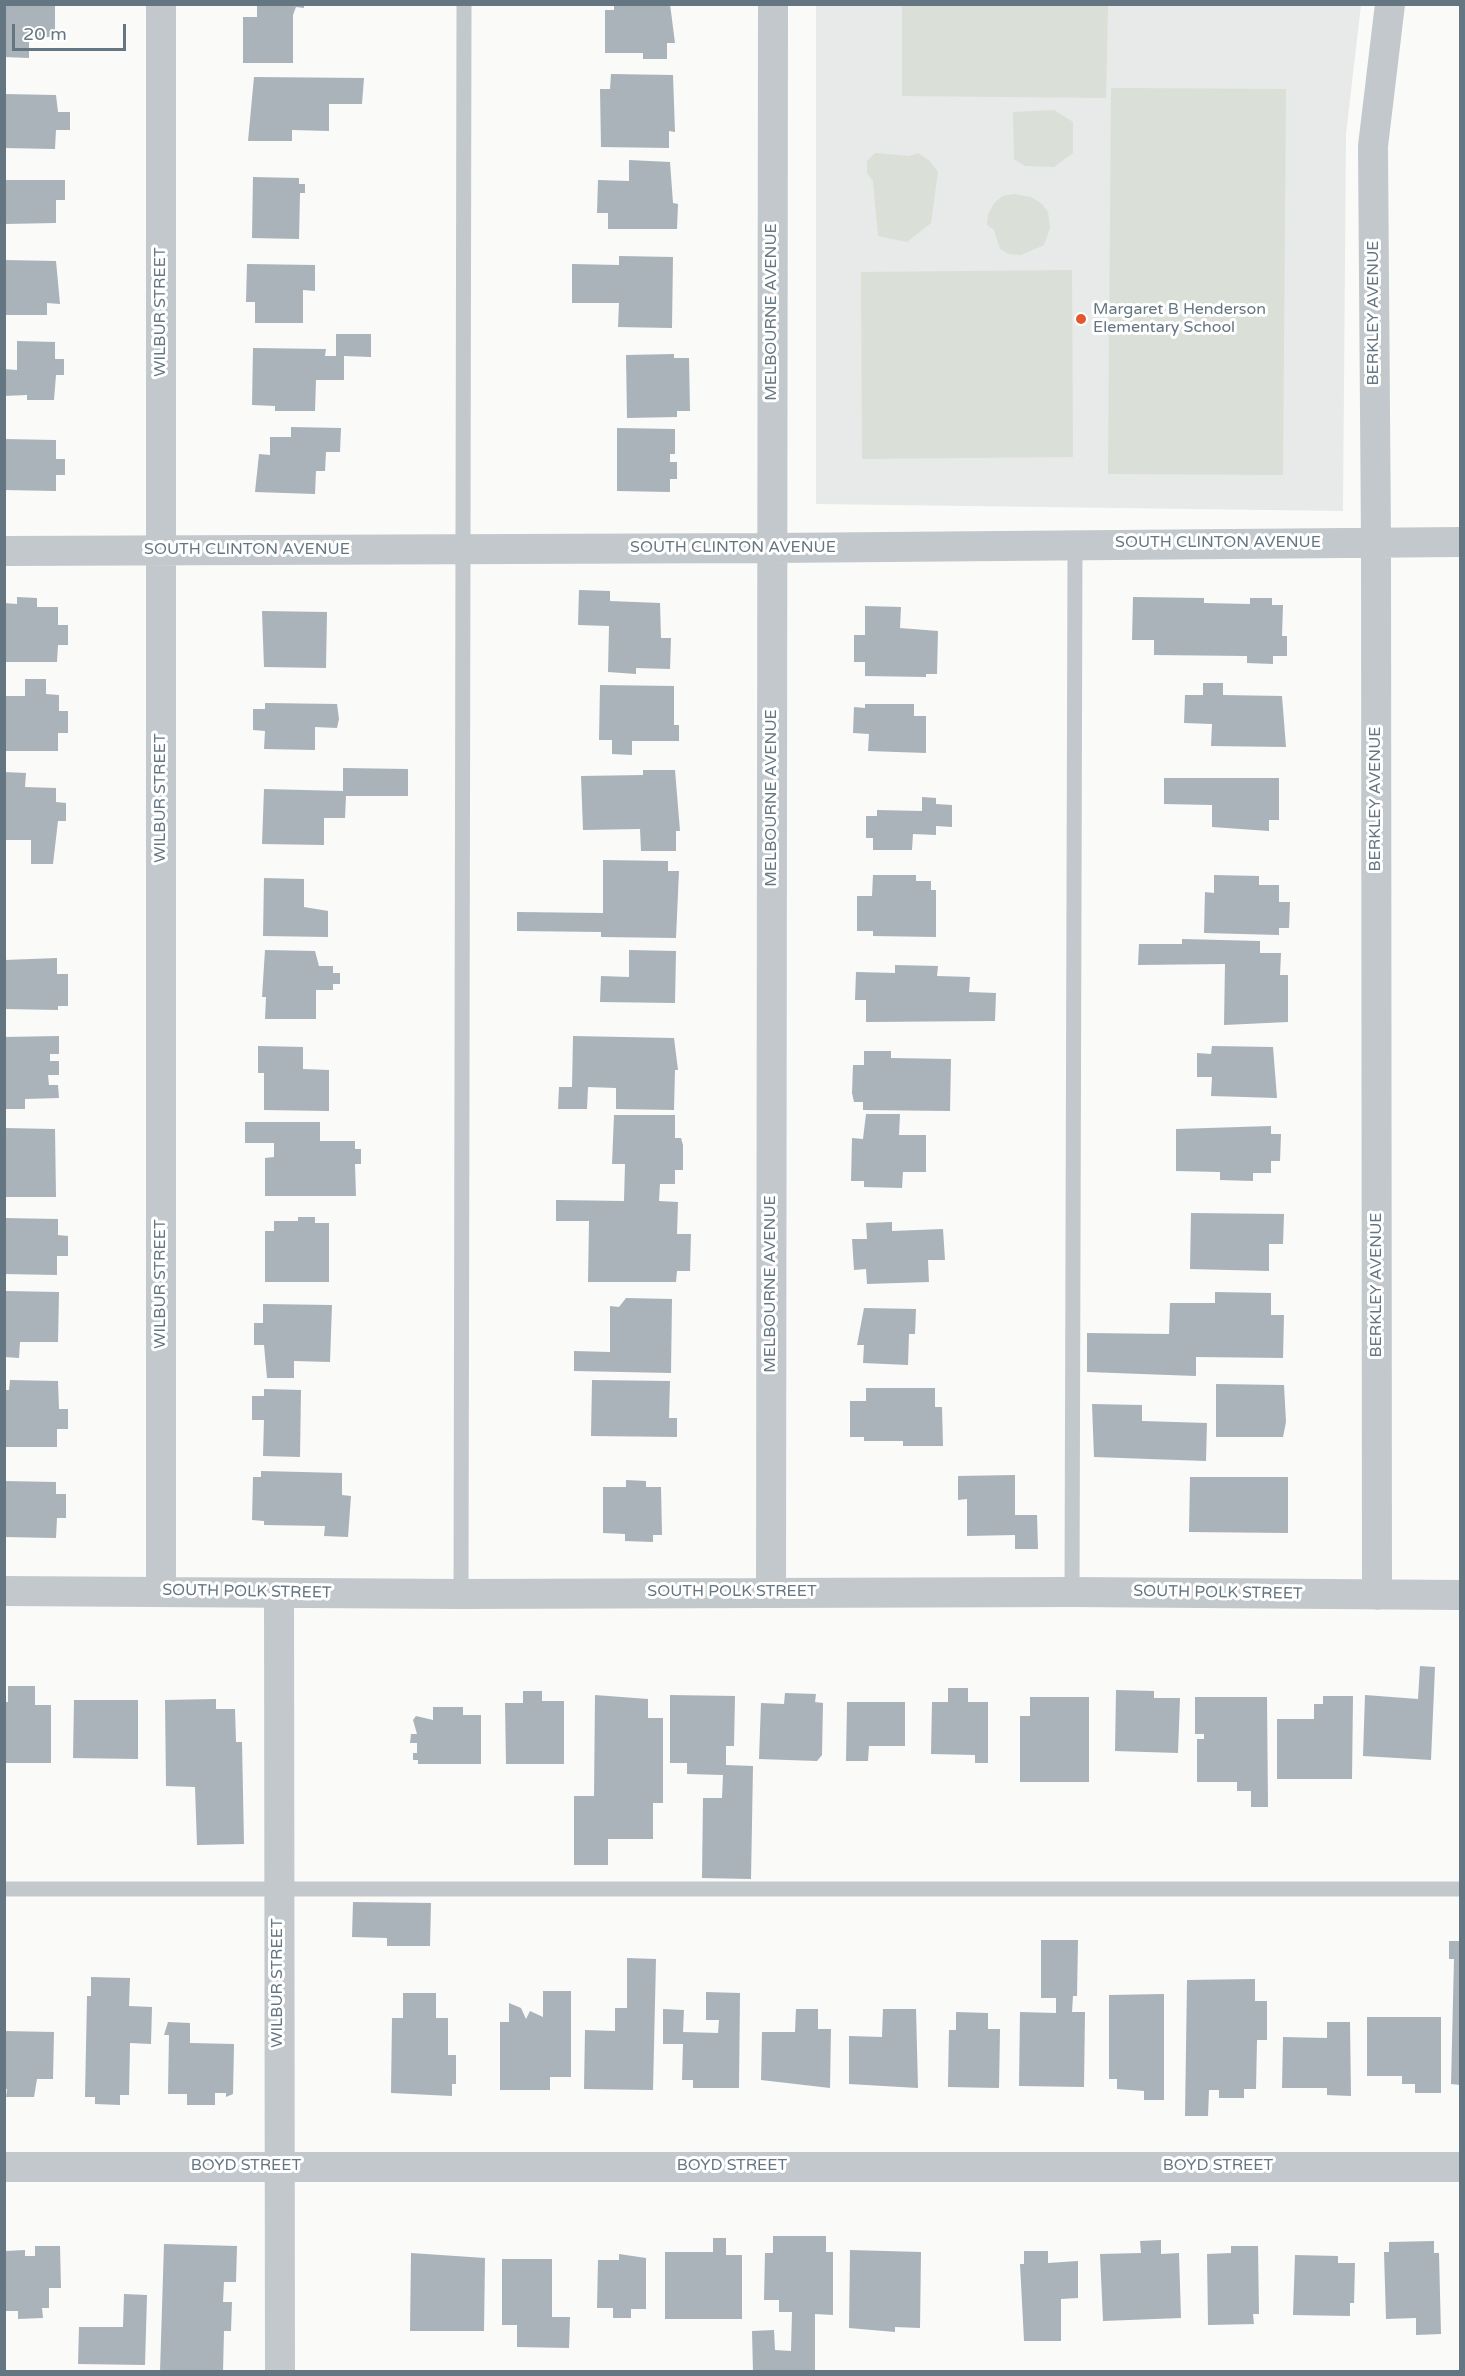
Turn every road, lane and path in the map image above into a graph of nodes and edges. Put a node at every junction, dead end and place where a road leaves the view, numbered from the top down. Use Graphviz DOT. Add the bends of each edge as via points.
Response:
graph roads {
  1 [pos="161,4"];
  2 [pos="464,4"];
  3 [pos="773,4"];
  4 [pos="1390,4"];
  5 [pos="1376,542"];
  6 [pos="1461,542"];
  7 [pos="1075,544"];
  8 [pos="772,548"];
  9 [pos="464,550"];
  10 [pos="4,551"];
  11 [pos="160,551"];
  12 [pos="4,1591"];
  13 [pos="161,1591"];
  14 [pos="771,1592"];
  15 [pos="1072,1592"];
  16 [pos="279,1594"];
  17 [pos="461,1594"];
  18 [pos="1377,1595"];
  19 [pos="1461,1595"];
  20 [pos="4,1889"];
  21 [pos="279,1889"];
  22 [pos="1461,1889"];
  23 [pos="278,2166"];
  24 [pos="4,2167"];
  25 [pos="1461,2167"];
  26 [pos="280,2372"];
  1 -- 11 [label="street, WILBUR STREET"];
  2 -- 9 [label="lane"];
  3 -- 8 [label="street, MELBOURNE AVENUE"];
  4 -- 5 [label="street, BERKLEY AVENUE" via="1373,146"];
  5 -- 6 [label="street, SOUTH CLINTON AVENUE"];
  5 -- 7 [label="street, SOUTH CLINTON AVENUE"];
  5 -- 18 [label="street, BERKLEY AVENUE"];
  7 -- 8 [label="street, SOUTH CLINTON AVENUE"];
  7 -- 15 [label="lane"];
  8 -- 9 [label="street, SOUTH CLINTON AVENUE"];
  8 -- 14 [label="street, MELBOURNE AVENUE"];
  9 -- 11 [label="street, SOUTH CLINTON AVENUE"];
  9 -- 17 [label="lane"];
  10 -- 11 [label="street, SOUTH CLINTON AVENUE"];
  11 -- 13 [label="street, WILBUR STREET"];
  12 -- 13 [label="street, SOUTH POLK STREET"];
  13 -- 16 [label="street, SOUTH POLK STREET"];
  14 -- 15 [label="street, SOUTH POLK STREET"];
  14 -- 17 [label="street, SOUTH POLK STREET"];
  15 -- 18 [label="street, SOUTH POLK STREET"];
  16 -- 17 [label="street, SOUTH POLK STREET"];
  16 -- 21 [label="street, WILBUR STREET"];
  18 -- 19 [label="street, SOUTH POLK STREET"];
  20 -- 21 [label="lane"];
  21 -- 22 [label="lane"];
  21 -- 23 [label="street, WILBUR STREET"];
  23 -- 24 [label="street, BOYD STREET"];
  23 -- 25 [label="street, BOYD STREET"];
  23 -- 26 [label="street, WILBUR STREET"];
}
